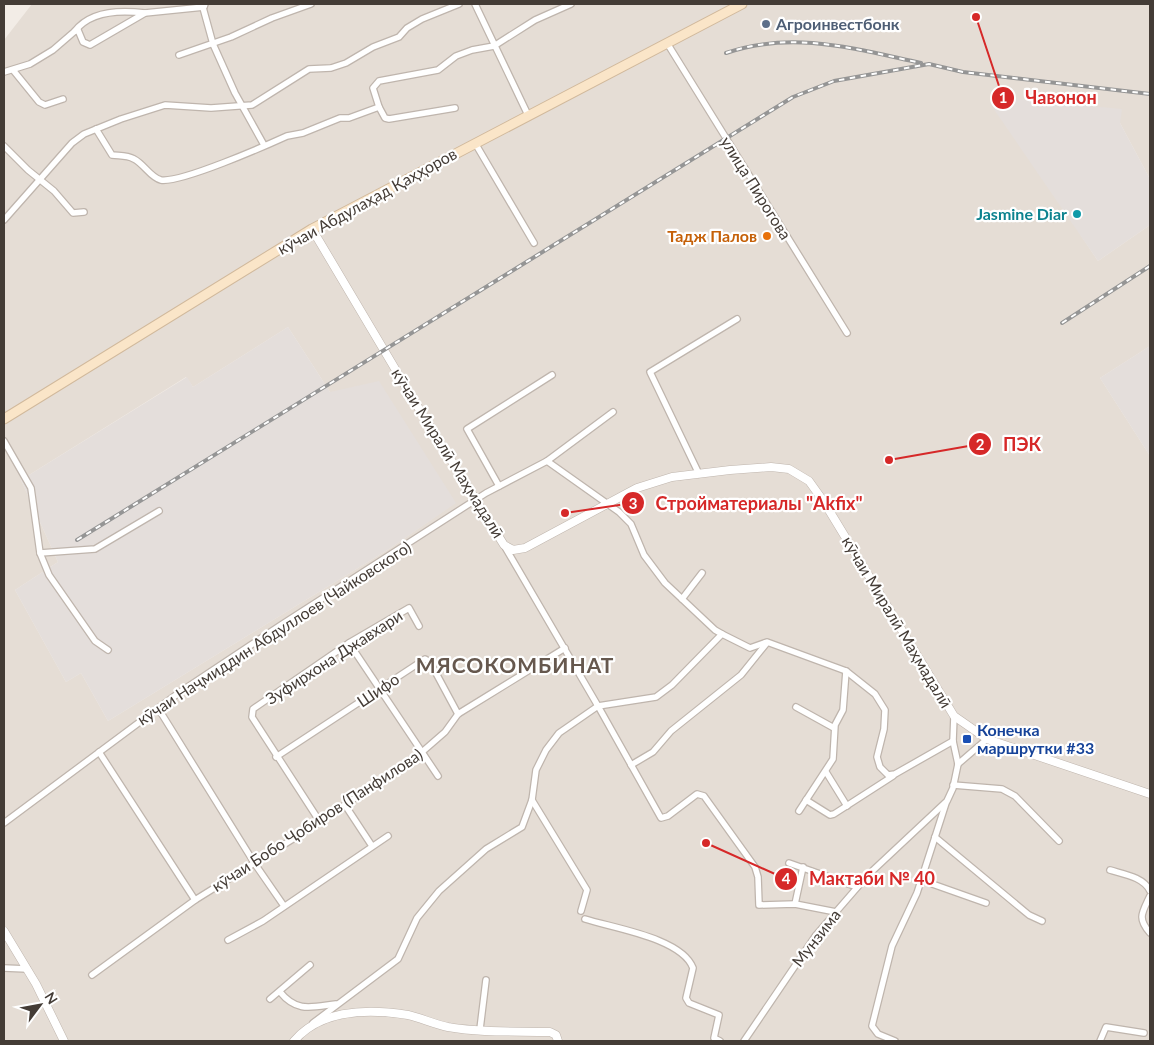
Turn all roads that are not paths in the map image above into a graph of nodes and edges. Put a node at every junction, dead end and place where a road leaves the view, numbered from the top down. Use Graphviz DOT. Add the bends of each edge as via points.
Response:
graph roads {
  1 [pos="311,4"];
  2 [pos="458,4"];
  3 [pos="476,4"];
  4 [pos="571,4"];
  5 [pos="742,4"];
  6 [pos="204,5"];
  7 [pos="144,13"];
  8 [pos="75,31"];
  9 [pos="667,43"];
  10 [pos="213,44"];
  11 [pos="494,46"];
  12 [pos="179,56"];
  13 [pos="13,70"];
  14 [pos="4,72"];
  15 [pos="63,99"];
  16 [pos="242,105"];
  17 [pos="379,107"];
  18 [pos="455,108"];
  19 [pos="528,114"];
  20 [pos="96,129"];
  21 [pos="475,143"];
  22 [pos="264,145"];
  23 [pos="4,146"];
  24 [pos="38,179"];
  25 [pos="84,212"];
  26 [pos="4,220"];
  27 [pos="312,228"];
  28 [pos="534,243"];
  29 [pos="737,319"];
  30 [pos="847,333"];
  31 [pos="552,375"];
  32 [pos="613,412"];
  33 [pos="4,419"];
  34 [pos="4,441"];
  35 [pos="547,461"];
  36 [pos="699,474"];
  37 [pos="499,486"];
  38 [pos="476,501"];
  39 [pos="609,504"];
  40 [pos="159,511"];
  41 [pos="504,545"];
  42 [pos="40,554"];
  43 [pos="702,573"];
  44 [pos="682,599"];
  45 [pos="419,626"];
  46 [pos="722,634"];
  47 [pos="767,642"];
  48 [pos="349,643"];
  49 [pos="565,648"];
  50 [pos="108,650"];
  51 [pos="846,670"];
  52 [pos="378,690"];
  53 [pos="598,706"];
  54 [pos="796,707"];
  55 [pos="158,708"];
  56 [pos="458,714"];
  57 [pos="954,716"];
  58 [pos="834,728"];
  59 [pos="988,739"];
  60 [pos="953,741"];
  61 [pos="99,752"];
  62 [pos="422,752"];
  63 [pos="276,756"];
  64 [pos="958,764"];
  65 [pos="631,765"];
  66 [pos="826,772"];
  67 [pos="895,774"];
  68 [pos="438,776"];
  69 [pos="953,785"];
  70 [pos="1150,794"];
  71 [pos="532,800"];
  72 [pos="806,800"];
  73 [pos="947,801"];
  74 [pos="345,805"];
  75 [pos="847,806"];
  76 [pos="799,811"];
  77 [pos="320,822"];
  78 [pos="4,823"];
  79 [pos="388,836"];
  80 [pos="935,838"];
  81 [pos="1059,841"];
  82 [pos="372,846"];
  83 [pos="789,863"];
  84 [pos="255,864"];
  85 [pos="803,867"];
  86 [pos="1110,870"];
  87 [pos="921,880"];
  88 [pos="857,888"];
  89 [pos="1150,891"];
  90 [pos="1150,896"];
  91 [pos="195,900"];
  92 [pos="986,902"];
  93 [pos="795,904"];
  94 [pos="284,906"];
  95 [pos="581,911"];
  96 [pos="836,912"];
  97 [pos="585,919"];
  98 [pos="1042,921"];
  99 [pos="4,931"];
  100 [pos="1150,934"];
  101 [pos="228,940"];
  102 [pos="310,965"];
  103 [pos="4,968"];
  104 [pos="27,969"];
  105 [pos="92,975"];
  106 [pos="486,980"];
  107 [pos="280,992"];
  108 [pos="270,999"];
  109 [pos="336,1004"];
  110 [pos="480,1029"];
  111 [pos="301,1033"];
  112 [pos="1144,1033"];
  113 [pos="64,1041"];
  114 [pos="294,1041"];
  115 [pos="558,1041"];
  116 [pos="720,1041"];
  117 [pos="744,1041"];
  118 [pos="895,1041"];
  119 [pos="1100,1041"];
  1 -- 10 [label="street"];
  2 -- 16 [label="street" via="422,19 399,37 346,63 331,68 309,69 255,104"];
  3 -- 11 [label="street"];
  4 -- 11 [label="street" via="535,20"];
  5 -- 9 [label="main road, кӯчаи Абдулаҳад Қаҳҳоров"];
  6 -- 7 [label="street"];
  6 -- 10 [label="street"];
  7 -- 8 [label="street" via="119,10 103,14"];
  7 -- 8 [label="street" via="90,45 83,42 78,30"];
  8 -- 13 [label="street" via="53,50"];
  9 -- 19 [label="main road, кӯчаи Абдулаҳад Қаҳҳоров"];
  9 -- 30 [label="street, улица Пирогова"];
  10 -- 12 [label="street"];
  10 -- 16 [label="street"];
  11 -- 17 [label="street" via="465,52 438,70 379,81 373,88"];
  11 -- 19 [label="street"];
  13 -- 14 [label="street"];
  13 -- 15 [label="street" via="39,102 45,105"];
  16 -- 20 [label="street" via="211,108 165,105"];
  16 -- 22 [label="street"];
  17 -- 18 [label="street" via="389,119"];
  17 -- 22 [label="street"];
  19 -- 21 [label="main road, кӯчаи Абдулаҳад Қаҳҳоров"];
  20 -- 22 [label="street" via="112,155 132,157 160,180 188,175"];
  20 -- 24 [label="street" via="77,138"];
  21 -- 27 [label="main road, кӯчаи Абдулаҳад Қаҳҳоров"];
  21 -- 28 [label="street"];
  23 -- 24 [label="street"];
  24 -- 25 [label="street" via="54,191 72,213"];
  24 -- 26 [label="street"];
  27 -- 33 [label="main road, кӯчаи Абдулаҳад Қаҳҳоров"];
  27 -- 38 [label="street, кӯчаи Миралӣ Маҳмадалӣ"];
  29 -- 36 [label="street" via="650,372"];
  31 -- 37 [label="street" via="468,429"];
  32 -- 35 [label="street, кӯчаи Наҷмиддин Абдуллоев (Чайковского)"];
  34 -- 42 [label="street" via="30,488"];
  35 -- 37 [label="street, кӯчаи Наҷмиддин Абдуллоев (Чайковского)"];
  35 -- 39 [label="street"];
  36 -- 39 [label="street, кӯчаи Миралӣ Маҳмадалӣ" via="672,477 637,488"];
  36 -- 57 [label="street, кӯчаи Миралӣ Маҳмадалӣ" via="771,467 789,470 808,481 824,502"];
  37 -- 38 [label="street, кӯчаи Наҷмиддин Абдуллоев (Чайковского)"];
  38 -- 41 [label="street, кӯчаи Миралӣ Маҳмадалӣ"];
  38 -- 55 [label="street, кӯчаи Наҷмиддин Абдуллоев (Чайковского)"];
  39 -- 41 [label="street, кӯчаи Миралӣ Маҳмадалӣ" via="525,548 513,550"];
  39 -- 44 [label="street" via="631,524 644,555 664,583"];
  40 -- 42 [label="street" via="95,549"];
  41 -- 49 [label="street"];
  42 -- 50 [label="street" via="50,575 85,627"];
  43 -- 44 [label="street"];
  44 -- 46 [label="street"];
  45 -- 48 [label="street, Зуфирхона Джавхари" via="409,608"];
  46 -- 47 [label="street" via="750,648"];
  46 -- 53 [label="street" via="656,697"];
  47 -- 51 [label="street"];
  47 -- 65 [label="street" via="741,675 672,731 653,752"];
  48 -- 52 [label="street"];
  48 -- 63 [label="street, Зуфирхона Джавхари" via="253,709 252,717"];
  49 -- 53 [label="street"];
  49 -- 56 [label="street, кӯчаи Бобо Ҷобиров (Панфилова)"];
  51 -- 58 [label="street" via="843,710"];
  51 -- 67 [label="street" via="874,694 885,710 877,757 880,768 888,775"];
  52 -- 56 [label="street, Шифо" via="422,660 428,660"];
  52 -- 62 [label="street"];
  52 -- 63 [label="street, Шифо"];
  53 -- 65 [label="street"];
  53 -- 71 [label="street" via="559,733 546,750 536,770"];
  54 -- 58 [label="street"];
  55 -- 61 [label="street, кӯчаи Наҷмиддин Абдуллоев (Чайковского)"];
  55 -- 84 [label="street"];
  56 -- 62 [label="street, кӯчаи Бобо Ҷобиров (Панфилова)"];
  57 -- 59 [label="street, кӯчаи Миралӣ Маҳмадалӣ"];
  57 -- 60 [label="street, Мунзима"];
  58 -- 66 [label="street" via="835,753"];
  59 -- 64 [label="street"];
  59 -- 70 [label="street, кӯчаи Миралӣ Маҳмадалӣ"];
  60 -- 64 [label="street, Мунзима"];
  60 -- 67 [label="street"];
  61 -- 78 [label="street, кӯчаи Наҷмиддин Абдуллоев (Чайковского)"];
  61 -- 91 [label="street"];
  62 -- 68 [label="street"];
  62 -- 74 [label="street, кӯчаи Бобо Ҷобиров (Панфилова)"];
  63 -- 77 [label="street, Зуфирхона Джавхари"];
  64 -- 69 [label="street, Мунзима"];
  65 -- 93 [label="street" via="661,818 697,794 704,796 755,867 759,904"];
  66 -- 72 [label="street"];
  66 -- 75 [label="street"];
  67 -- 75 [label="street"];
  69 -- 73 [label="street, Мунзима"];
  69 -- 81 [label="street" via="1002,789 1015,796"];
  71 -- 95 [label="street" via="587,890"];
  71 -- 109 [label="street" via="522,827 486,849 439,891 418,918 398,959"];
  72 -- 75 [label="street" via="830,815"];
  72 -- 76 [label="street"];
  73 -- 80 [label="street"];
  73 -- 88 [label="street, Мунзима"];
  74 -- 77 [label="street, кӯчаи Бобо Ҷобиров (Панфилова)"];
  74 -- 82 [label="street"];
  77 -- 84 [label="street, кӯчаи Бобо Ҷобиров (Панфилова)"];
  79 -- 82 [label="street"];
  80 -- 87 [label="street"];
  80 -- 98 [label="street" via="1029,916"];
  82 -- 94 [label="street"];
  83 -- 85 [label="street"];
  84 -- 91 [label="street, кӯчаи Бобо Ҷобиров (Панфилова)"];
  84 -- 94 [label="street"];
  85 -- 88 [label="street"];
  85 -- 93 [label="street"];
  86 -- 89 [label="street" via="1138,879"];
  87 -- 92 [label="street"];
  87 -- 118 [label="street" via="892,946 872,1026 878,1034"];
  88 -- 96 [label="street, Мунзима"];
  90 -- 100 [label="street" via="1141,914 1142,924"];
  91 -- 105 [label="street, кӯчаи Бобо Ҷобиров (Панфилова)"];
  93 -- 96 [label="street"];
  94 -- 101 [label="street"];
  96 -- 117 [label="street, Мунзима" via="782,982"];
  97 -- 116 [label="street" via="671,944 687,958 693,968 686,998 688,1003 719,1015 714,1038"];
  99 -- 104 [label="street"];
  102 -- 107 [label="street"];
  103 -- 104 [label="street"];
  104 -- 113 [label="street"];
  106 -- 110 [label="street"];
  107 -- 108 [label="street"];
  107 -- 109 [label="street" via="289,1003 307,1008"];
  109 -- 111 [label="street"];
  110 -- 111 [label="street" via="448,1027 409,1015 368,1011 330,1018"];
  110 -- 115 [label="street" via="550,1032"];
  111 -- 114 [label="street"];
  112 -- 119 [label="street" via="1106,1027"];
}
